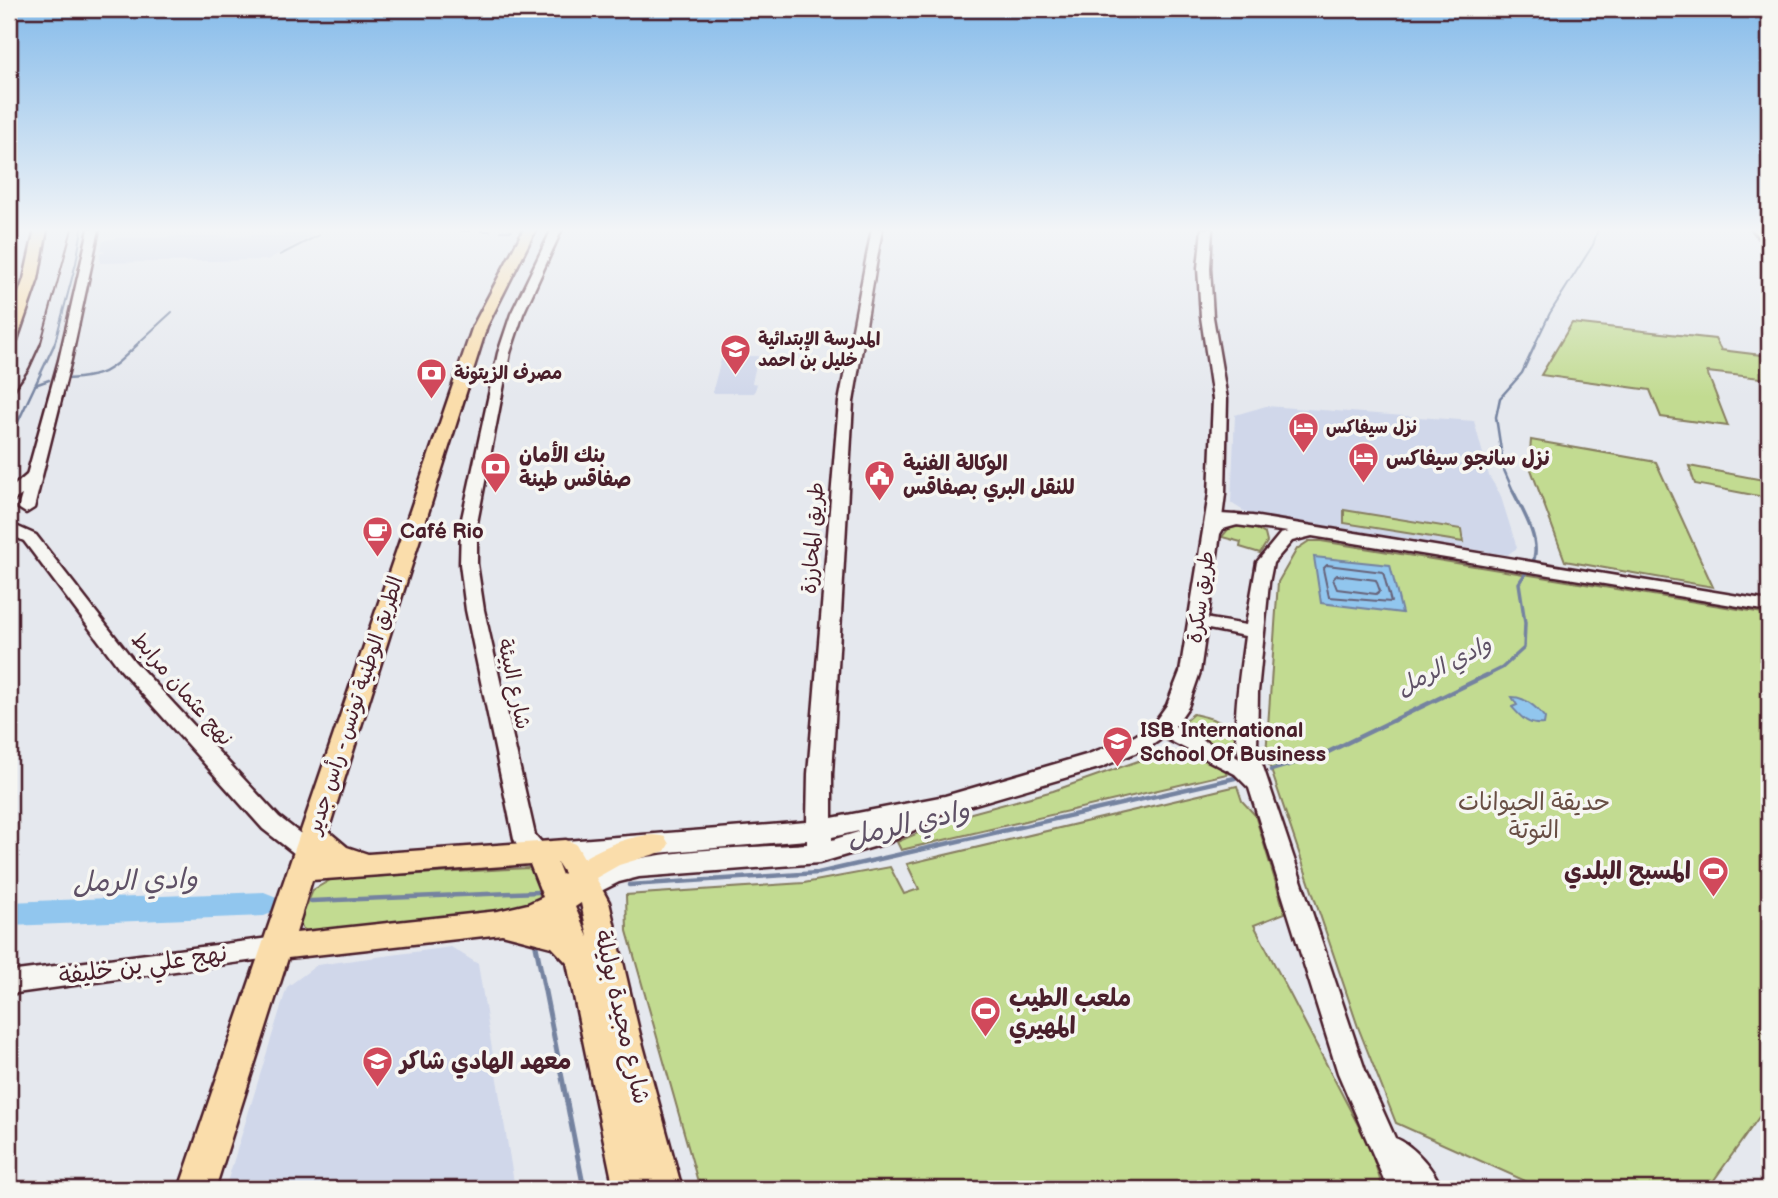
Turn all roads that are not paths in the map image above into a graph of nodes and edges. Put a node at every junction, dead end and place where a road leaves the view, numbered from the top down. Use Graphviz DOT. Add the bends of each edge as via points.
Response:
graph roads {
  1 [pos="29,285"];
  2 [pos="81,285"];
  3 [pos="501,285"];
  4 [pos="522,285"];
  5 [pos="531,285"];
  6 [pos="867,285"];
  7 [pos="1205,285"];
  8 [pos="9,340"];
  9 [pos="32,478"];
  10 [pos="9,498"];
  11 [pos="9,505"];
  12 [pos="25,511"];
  13 [pos="1213,515"];
  14 [pos="469,518"];
  15 [pos="1241,519"];
  16 [pos="9,525"];
  17 [pos="1312,531"];
  18 [pos="35,544"];
  19 [pos="1277,546"];
  20 [pos="1769,606"];
  21 [pos="1198,622"];
  22 [pos="1255,632"];
  23 [pos="1162,728"];
  24 [pos="1247,748"];
  25 [pos="1220,757"];
  26 [pos="1257,785"];
  27 [pos="819,841"];
  28 [pos="655,844"];
  29 [pos="307,850"];
  30 [pos="367,864"];
  31 [pos="568,866"];
  32 [pos="559,903"];
  33 [pos="498,923"];
  34 [pos="277,947"];
  35 [pos="581,957"];
  36 [pos="9,983"];
  37 [pos="1376,1128"];
  38 [pos="197,1189"];
  39 [pos="632,1189"];
  40 [pos="664,1189"];
  41 [pos="1403,1189"];
  42 [pos="1427,1189"];
  1 -- 8 [label="highway"];
  2 -- 9 [label="street"];
  3 -- 29 [label="main road, الطريق الوطنية تونس - رأس جدير" via="480,327"];
  4 -- 14 [label="street, شارع البيئة" via="496,352 464,496"];
  5 -- 14 [label="street, شارع البيئة" via="504,353"];
  6 -- 27 [label="main road, طريق المحارزة" via="846,402"];
  7 -- 13 [label="main road, طريق سكرة" via="1220,399"];
  9 -- 10 [label="street"];
  9 -- 12 [label="street"];
  11 -- 12 [label="street"];
  12 -- 16 [label="street"];
  12 -- 18 [label="street, نهج عثمان مرابط"];
  13 -- 15 [label="main road" via="1221,507"];
  13 -- 15 [label="main road" via="1216,526"];
  13 -- 21 [label="main road, طريق سكرة"];
  14 -- 31 [label="street, شارع البيئة" via="471,586 525,838"];
  15 -- 17 [label="street"];
  15 -- 19 [label="street" via="1275,535"];
  16 -- 18 [label="street, نهج عثمان مرابط"];
  17 -- 19 [label="street" via="1293,534"];
  17 -- 20 [label="street"];
  18 -- 29 [label="street, نهج عثمان مرابط" via="127,665 271,823"];
  19 -- 22 [label="street" via="1265,562"];
  21 -- 22 [label="street"];
  21 -- 23 [label="main road, طريق سكرة" via="1185,688"];
  22 -- 24 [label="street"];
  23 -- 25 [label="street"];
  23 -- 27 [label="main road, طريق سكرة" via="1094,761 945,805 881,835"];
  24 -- 25 [label="street" via="1238,755"];
  24 -- 26 [label="street"];
  25 -- 26 [label="street" via="1242,769"];
  26 -- 37 [label="street" via="1352,1073"];
  27 -- 28 [label="main road"];
  27 -- 31 [label="main road" via="612,874"];
  28 -- 31 [label="main road" via="593,864"];
  29 -- 30 [label="main road"];
  29 -- 30 [label="main road" via="320,842 332,852"];
  29 -- 34 [label="main road, الطريق الوطنية تونس - رأس جدير"];
  30 -- 31 [label="main road"];
  31 -- 32 [label="main road, شارع مجيدة بوليلة"];
  31 -- 32 [label="main road"];
  31 -- 40 [label="main road, شارع مجيدة بوليلة" via="595,902"];
  32 -- 33 [label="main road" via="534,915"];
  32 -- 35 [label="main road, شارع مجيدة بوليلة"];
  33 -- 34 [label="main road"];
  33 -- 35 [label="main road" via="561,937"];
  34 -- 36 [label="street, نهج علي بن خليفة"];
  34 -- 38 [label="main road, الطريق الوطنية تونس - رأس جدير"];
  35 -- 39 [label="main road, شارع مجيدة بوليلة"];
  37 -- 41 [label="street"];
  37 -- 42 [label="street"];
}
